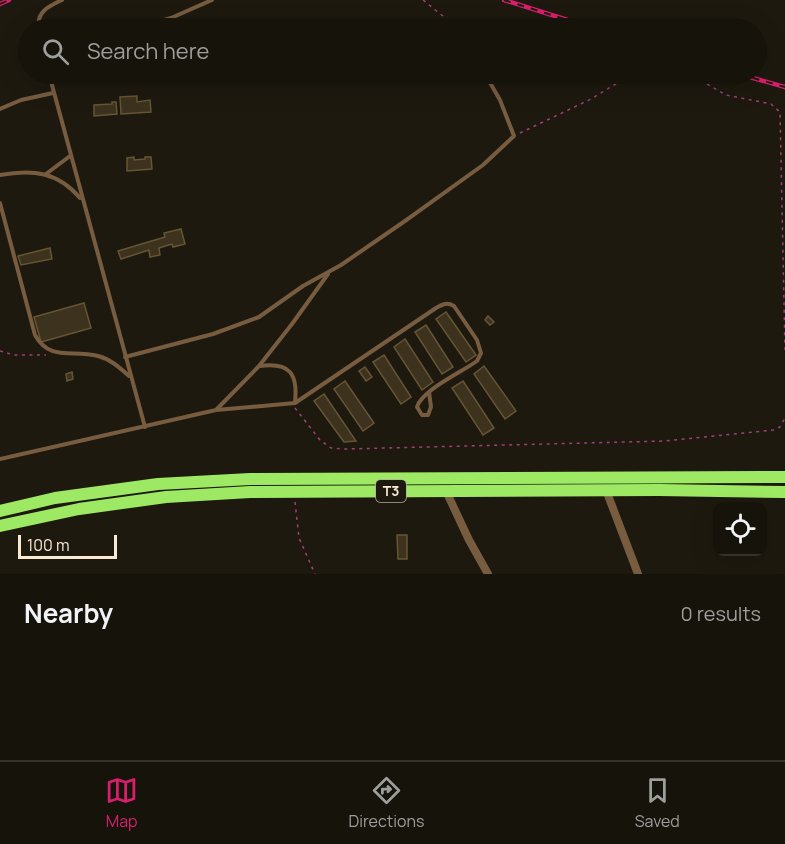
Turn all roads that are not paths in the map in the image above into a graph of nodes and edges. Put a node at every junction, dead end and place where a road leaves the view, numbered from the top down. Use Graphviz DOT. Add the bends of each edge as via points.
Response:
graph roads {
  1 [pos="62,0"];
  2 [pos="212,0"];
  3 [pos="39,18"];
  4 [pos="168,18"];
  5 [pos="51,84"];
  6 [pos="491,84"];
  7 [pos="53,93"];
  8 [pos="0,109"];
  9 [pos="70,156"];
  10 [pos="46,174"];
  11 [pos="0,175"];
  12 [pos="83,201"];
  13 [pos="0,203"];
  14 [pos="330,272"];
  15 [pos="125,357"];
  16 [pos="259,366"];
  17 [pos="130,377"];
  18 [pos="429,392"];
  19 [pos="293,404"];
  20 [pos="216,410"];
  21 [pos="145,427"];
  22 [pos="0,459"];
  23 [pos="785,477"];
  24 [pos="606,490"];
  25 [pos="446,491"];
  26 [pos="785,492"];
  27 [pos="0,511"];
  28 [pos="0,526"];
  29 [pos="488,574"];
  30 [pos="638,574"];
  1 -- 3 [label="lane"];
  2 -- 4 [label="lane"];
  5 -- 7 [label="lane"];
  6 -- 14 [label="lane" via="514,136 483,165"];
  7 -- 8 [label="lane"];
  7 -- 9 [label="lane"];
  9 -- 10 [label="lane"];
  9 -- 12 [label="lane"];
  10 -- 11 [label="lane"];
  10 -- 12 [label="lane" via="66,183"];
  12 -- 15 [label="lane"];
  13 -- 17 [label="lane" via="35,334 46,349 96,355 117,365"];
  14 -- 15 [label="lane" via="243,324"];
  14 -- 16 [label="lane"];
  15 -- 17 [label="lane"];
  16 -- 19 [label="lane" via="275,365 288,370 296,382"];
  16 -- 20 [label="lane"];
  17 -- 21 [label="lane"];
  18 -- 18 [label="lane" via="430,411 422,415 418,403"];
  18 -- 19 [label="lane" via="477,361 481,354 477,340 450,304 442,304"];
  19 -- 20 [label="lane"];
  20 -- 21 [label="lane"];
  21 -- 22 [label="lane"];
  23 -- 27 [label="highway, T3" via="250,479 158,484 55,498"];
  24 -- 25 [label="highway, T3"];
  24 -- 26 [label="highway, T3"];
  24 -- 30 [label="street"];
  25 -- 28 [label="highway, T3" via="166,497 79,509"];
  25 -- 29 [label="street"];
}
